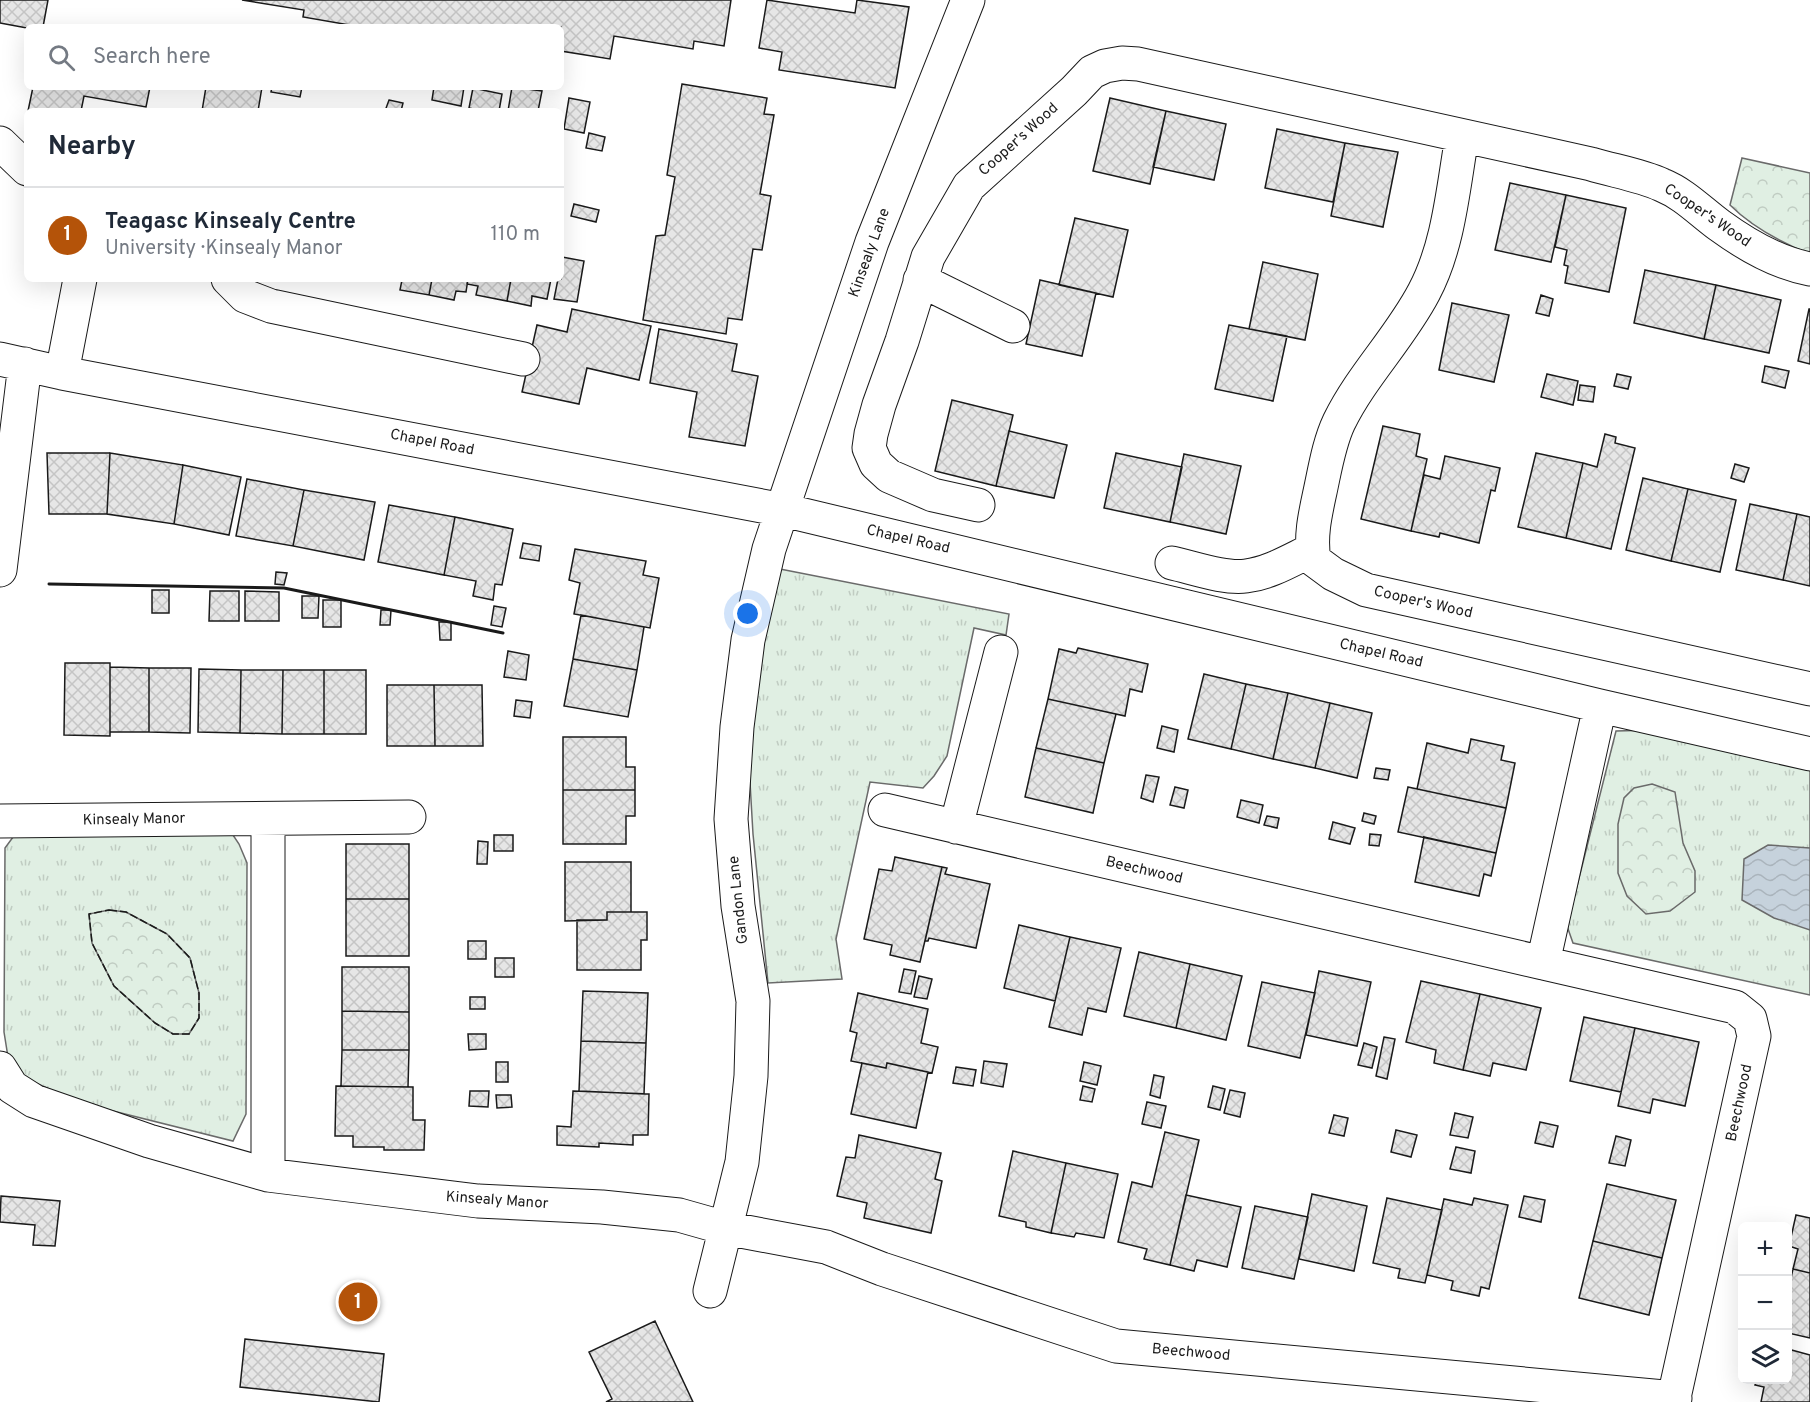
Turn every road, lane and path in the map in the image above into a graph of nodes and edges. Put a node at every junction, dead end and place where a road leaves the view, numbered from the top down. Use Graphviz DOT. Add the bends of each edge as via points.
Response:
graph roads {
  1 [pos="968,0"];
  2 [pos="1462,137"];
  3 [pos="0,143"];
  4 [pos="24,166"];
  5 [pos="1810,269"];
  6 [pos="920,280"];
  7 [pos="79,282"];
  8 [pos="231,282"];
  9 [pos="1013,326"];
  10 [pos="523,358"];
  11 [pos="12,362"];
  12 [pos="62,373"];
  13 [pos="978,505"];
  14 [pos="783,510"];
  15 [pos="1312,550"];
  16 [pos="1172,563"];
  17 [pos="0,570"];
  18 [pos="1001,652"];
  19 [pos="1810,688"];
  20 [pos="1600,706"];
  21 [pos="1810,754"];
  22 [pos="885,810"];
  23 [pos="410,817"];
  24 [pos="268,819"];
  25 [pos="0,821"];
  26 [pos="956,827"];
  27 [pos="1543,963"];
  28 [pos="0,1068"];
  29 [pos="268,1175"];
  30 [pos="725,1228"];
  31 [pos="710,1291"];
  32 [pos="1674,1400"];
  1 -- 14 [label="street, Kinsealy Lane" via="872,242"];
  2 -- 5 [label="street, Cooper's Wood" via="1591,164 1663,185 1742,242"];
  2 -- 6 [label="street, Cooper's Wood" via="1138,64 1105,66 1092,72 969,186 928,257"];
  2 -- 15 [label="street" via="1438,259 1425,291 1354,394 1338,424 1317,509"];
  3 -- 4 [label="street"];
  6 -- 9 [label="street"];
  6 -- 13 [label="street, Cooper's Wood" via="869,448 876,464 889,476 933,495"];
  7 -- 12 [label="street"];
  8 -- 10 [label="street" via="245,296 271,306"];
  11 -- 12 [label="street, Chapel Road"];
  11 -- 17 [label="street"];
  12 -- 14 [label="street, Chapel Road"];
  14 -- 20 [label="street, Chapel Road"];
  14 -- 30 [label="street, Gandon Lane" via="769,549 748,640 737,727 731,819 738,906 753,1001 751,1076 742,1162"];
  15 -- 16 [label="street" via="1270,570 1245,576"];
  15 -- 19 [label="street, Cooper's Wood" via="1314,560 1366,590"];
  18 -- 26 [label="street"];
  20 -- 21 [label="street, Chapel Road"];
  20 -- 27 [label="street"];
  22 -- 26 [label="street, Beechwood"];
  23 -- 24 [label="street, Kinsealy Manor"];
  24 -- 25 [label="street, Kinsealy Manor"];
  24 -- 29 [label="street"];
  26 -- 27 [label="street, Beechwood"];
  27 -- 32 [label="street, Beechwood" via="1735,1007 1750,1019 1754,1036"];
  28 -- 29 [label="street, Kinsealy Manor" via="12,1087 34,1101 149,1141"];
  29 -- 30 [label="street, Kinsealy Manor" via="478,1201 679,1215"];
  30 -- 31 [label="street, Gandon Lane"];
  30 -- 32 [label="street, Beechwood" via="826,1247 1116,1346"];
}
